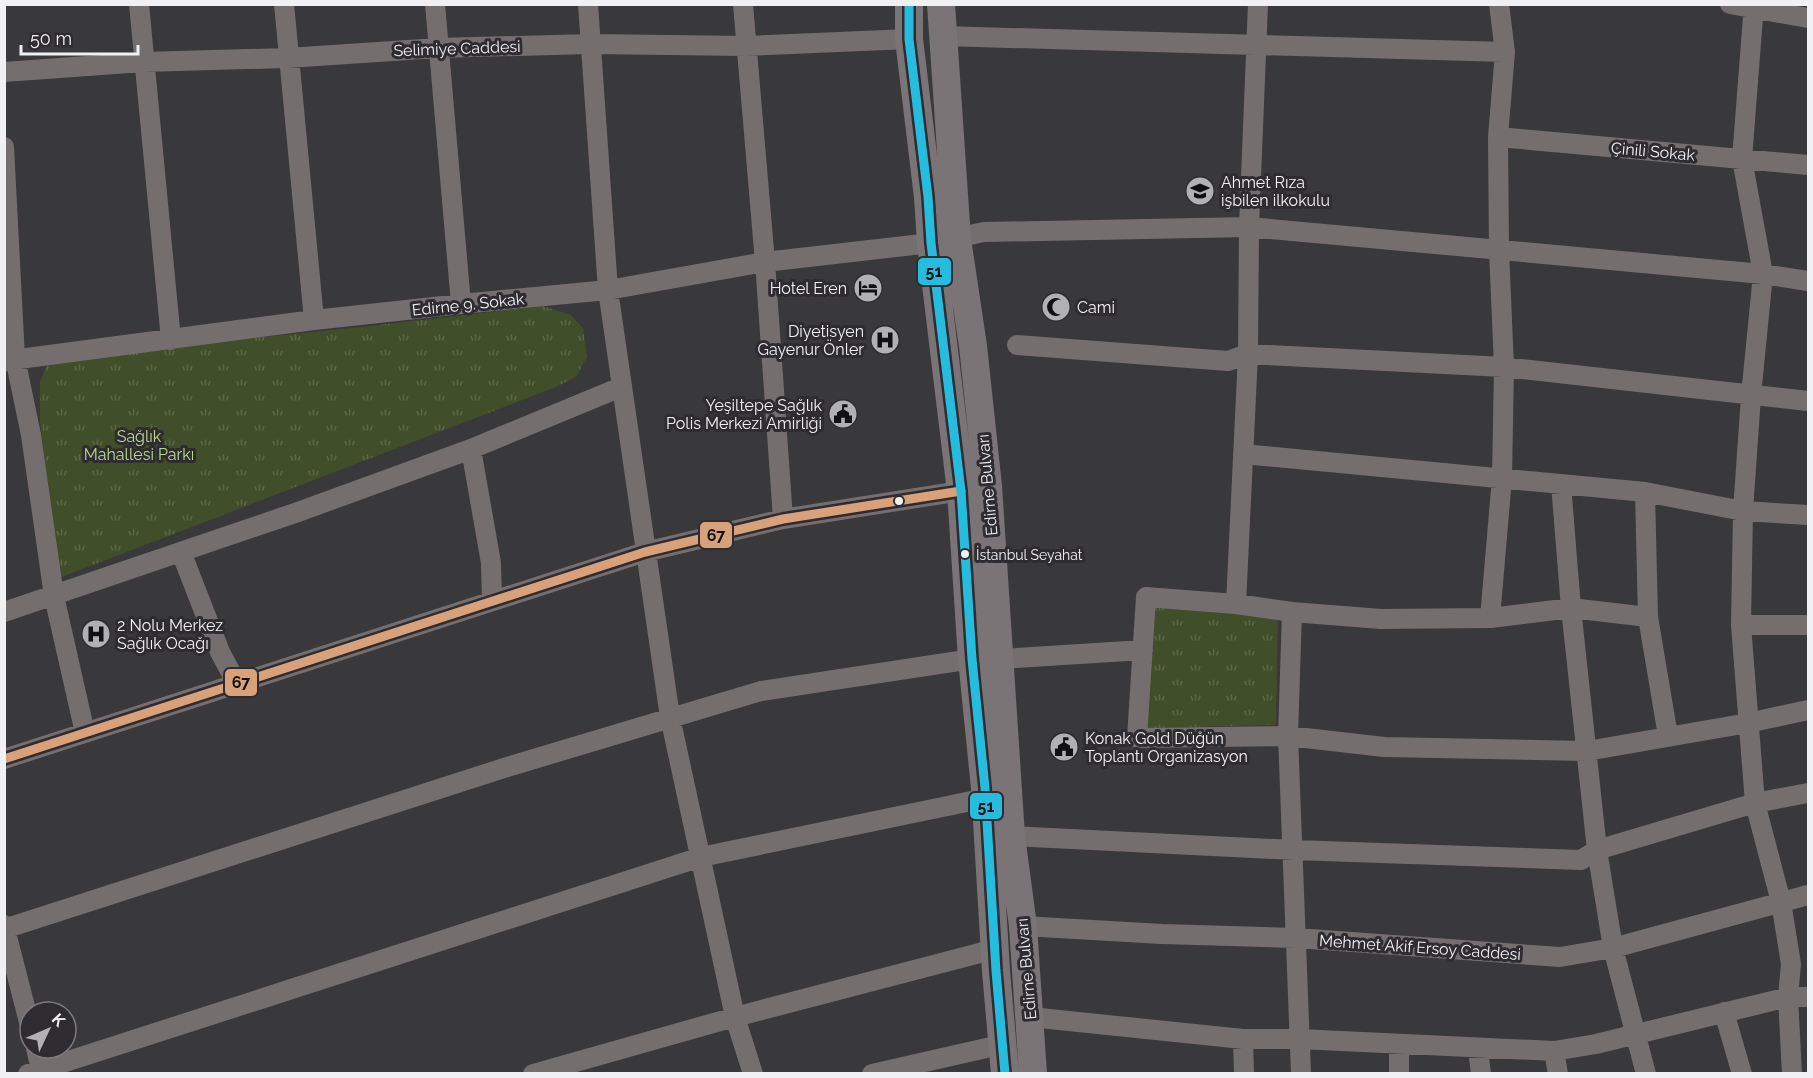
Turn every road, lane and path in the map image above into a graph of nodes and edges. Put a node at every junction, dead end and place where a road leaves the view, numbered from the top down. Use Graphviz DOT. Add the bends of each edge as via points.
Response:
graph roads {
  1 [pos="139,4"];
  2 [pos="284,4"];
  3 [pos="435,4"];
  4 [pos="588,4"];
  5 [pos="743,4"];
  6 [pos="909,4"];
  7 [pos="941,4"];
  8 [pos="1258,4"];
  9 [pos="1499,4"];
  10 [pos="1730,4"];
  11 [pos="1754,7"];
  12 [pos="1809,18"];
  13 [pos="942,36"];
  14 [pos="909,39"];
  15 [pos="590,44"];
  16 [pos="747,46"];
  17 [pos="1257,46"];
  18 [pos="438,48"];
  19 [pos="1505,52"];
  20 [pos="287,58"];
  21 [pos="143,62"];
  22 [pos="4,72"];
  23 [pos="1498,137"];
  24 [pos="4,147"];
  25 [pos="1742,159"];
  26 [pos="1809,165"];
  27 [pos="1250,227"];
  28 [pos="944,241"];
  29 [pos="1499,250"];
  30 [pos="765,262"];
  31 [pos="1763,274"];
  32 [pos="1809,281"];
  33 [pos="608,290"];
  34 [pos="460,304"];
  35 [pos="314,320"];
  36 [pos="171,340"];
  37 [pos="1017,345"];
  38 [pos="1248,354"];
  39 [pos="10,359"];
  40 [pos="1504,367"];
  41 [pos="621,387"];
  42 [pos="1751,396"];
  43 [pos="1809,401"];
  44 [pos="471,449"];
  45 [pos="1243,454"];
  46 [pos="1502,478"];
  47 [pos="1561,484"];
  48 [pos="961,491"];
  49 [pos="1645,492"];
  50 [pos="1743,511"];
  51 [pos="1809,515"];
  52 [pos="783,519"];
  53 [pos="181,552"];
  54 [pos="645,552"];
  55 [pos="54,596"];
  56 [pos="492,601"];
  57 [pos="1236,604"];
  58 [pos="1571,608"];
  59 [pos="4,612"];
  60 [pos="1292,612"];
  61 [pos="1648,617"];
  62 [pos="1490,618"];
  63 [pos="1741,625"];
  64 [pos="1809,625"];
  65 [pos="1143,650"];
  66 [pos="972,658"];
  67 [pos="1001,659"];
  68 [pos="237,684"];
  69 [pos="1809,710"];
  70 [pos="670,717"];
  71 [pos="1748,723"];
  72 [pos="84,733"];
  73 [pos="1288,736"];
  74 [pos="1668,736"];
  75 [pos="1587,751"];
  76 [pos="4,759"];
  77 [pos="1809,793"];
  78 [pos="986,798"];
  79 [pos="1755,803"];
  80 [pos="1011,836"];
  81 [pos="1294,850"];
  82 [pos="1597,850"];
  83 [pos="701,857"];
  84 [pos="1809,895"];
  85 [pos="1781,902"];
  86 [pos="1023,926"];
  87 [pos="5,928"];
  88 [pos="1296,938"];
  89 [pos="1613,948"];
  90 [pos="995,949"];
  91 [pos="1788,997"];
  92 [pos="1809,997"];
  93 [pos="23,1000"];
  94 [pos="1724,1012"];
  95 [pos="735,1017"];
  96 [pos="1030,1017"];
  97 [pos="1636,1034"];
  98 [pos="1243,1039"];
  99 [pos="1300,1039"];
  100 [pos="1004,1044"];
  101 [pos="1399,1044"];
  102 [pos="1478,1049"];
  103 [pos="1554,1051"];
  104 [pos="37,1072"];
  105 [pos="533,1074"];
  106 [pos="753,1074"];
  107 [pos="872,1074"];
  108 [pos="1005,1074"];
  109 [pos="1033,1074"];
  110 [pos="1244,1074"];
  111 [pos="1302,1074"];
  112 [pos="1399,1074"];
  113 [pos="1481,1074"];
  114 [pos="1558,1074"];
  115 [pos="1646,1074"];
  116 [pos="1742,1074"];
  117 [pos="1792,1074"];
  1 -- 21 [label="street"];
  2 -- 20 [label="street"];
  3 -- 18 [label="street"];
  4 -- 15 [label="street"];
  5 -- 16 [label="street"];
  6 -- 14 [label="highway, Edirne Bulvarı"];
  7 -- 13 [label="highway, Edirne Bulvarı"];
  8 -- 17 [label="street"];
  9 -- 19 [label="street"];
  10 -- 11 [label="street"];
  11 -- 12 [label="street"];
  11 -- 25 [label="street"];
  13 -- 17 [label="street"];
  13 -- 28 [label="highway, Edirne Bulvarı"];
  14 -- 16 [label="street, Selimiye Caddesi"];
  14 -- 28 [label="highway, Edirne Bulvarı" via="928,197"];
  15 -- 16 [label="street, Selimiye Caddesi"];
  15 -- 18 [label="street, Selimiye Caddesi"];
  15 -- 33 [label="street"];
  16 -- 30 [label="street"];
  17 -- 19 [label="street"];
  17 -- 27 [label="street"];
  18 -- 20 [label="street, Selimiye Caddesi"];
  18 -- 34 [label="street"];
  19 -- 23 [label="street"];
  20 -- 21 [label="street, Selimiye Caddesi"];
  20 -- 35 [label="street"];
  21 -- 22 [label="street, Selimiye Caddesi"];
  21 -- 36 [label="street"];
  23 -- 25 [label="street, Çinili Sokak"];
  23 -- 29 [label="street"];
  24 -- 39 [label="street"];
  25 -- 26 [label="street, Çinili Sokak"];
  25 -- 31 [label="street"];
  27 -- 28 [label="street, Edirne 9. Sokak" via="984,232"];
  27 -- 29 [label="street, Edirne 9. Sokak"];
  27 -- 38 [label="street"];
  28 -- 30 [label="street, Edirne 9. Sokak"];
  28 -- 48 [label="highway, Edirne Bulvarı"];
  28 -- 67 [label="highway, Edirne Bulvarı" via="973,346"];
  29 -- 31 [label="street, Edirne 9. Sokak"];
  29 -- 40 [label="street"];
  30 -- 33 [label="street, Edirne 9. Sokak"];
  30 -- 52 [label="street"];
  31 -- 32 [label="street, Edirne 9. Sokak"];
  31 -- 42 [label="street"];
  33 -- 34 [label="street, Edirne 9. Sokak"];
  33 -- 41 [label="street"];
  34 -- 35 [label="street, Edirne 9. Sokak"];
  35 -- 36 [label="street, Edirne 9. Sokak"];
  36 -- 39 [label="street, Edirne 9. Sokak"];
  37 -- 38 [label="street" via="1228,361"];
  38 -- 40 [label="street"];
  38 -- 45 [label="street"];
  39 -- 55 [label="street" via="31,435"];
  40 -- 42 [label="street"];
  40 -- 46 [label="street"];
  41 -- 44 [label="street"];
  41 -- 54 [label="street"];
  42 -- 43 [label="street"];
  42 -- 50 [label="street"];
  44 -- 53 [label="street"];
  44 -- 56 [label="street" via="491,563"];
  45 -- 46 [label="street"];
  45 -- 57 [label="street"];
  46 -- 47 [label="street"];
  46 -- 62 [label="street"];
  47 -- 49 [label="street"];
  47 -- 58 [label="street"];
  48 -- 52 [label="street"];
  48 -- 66 [label="highway, Edirne Bulvarı"];
  49 -- 50 [label="street"];
  49 -- 61 [label="street"];
  50 -- 51 [label="street"];
  50 -- 63 [label="street"];
  52 -- 54 [label="street"];
  53 -- 55 [label="street"];
  53 -- 68 [label="street" via="220,652"];
  54 -- 56 [label="street"];
  54 -- 70 [label="street"];
  55 -- 59 [label="street"];
  55 -- 72 [label="street"];
  56 -- 68 [label="street"];
  57 -- 60 [label="street"];
  57 -- 65 [label="street" via="1146,597"];
  58 -- 61 [label="street"];
  58 -- 62 [label="street"];
  58 -- 75 [label="street"];
  60 -- 62 [label="street" via="1382,619"];
  60 -- 73 [label="street"];
  61 -- 74 [label="street"];
  63 -- 64 [label="street"];
  63 -- 71 [label="street"];
  65 -- 67 [label="street"];
  65 -- 73 [label="street" via="1137,738"];
  66 -- 70 [label="street" via="760,691"];
  66 -- 78 [label="highway, Edirne Bulvarı"];
  67 -- 80 [label="highway, Edirne Bulvarı"];
  68 -- 72 [label="street"];
  69 -- 71 [label="street"];
  70 -- 83 [label="street"];
  70 -- 87 [label="street"];
  71 -- 74 [label="street"];
  71 -- 79 [label="street"];
  72 -- 76 [label="street"];
  73 -- 75 [label="street" via="1384,747"];
  73 -- 81 [label="street"];
  74 -- 75 [label="street"];
  75 -- 82 [label="street"];
  77 -- 79 [label="street"];
  78 -- 83 [label="street"];
  78 -- 90 [label="highway, Edirne Bulvarı"];
  79 -- 82 [label="street"];
  79 -- 85 [label="street"];
  80 -- 81 [label="street"];
  80 -- 86 [label="highway, Edirne Bulvarı"];
  81 -- 82 [label="street" via="1581,860"];
  81 -- 88 [label="street"];
  82 -- 89 [label="street"];
  83 -- 95 [label="street"];
  83 -- 104 [label="street"];
  84 -- 85 [label="street, Mehmet Akif Ersoy Caddesi"];
  85 -- 89 [label="street, Mehmet Akif Ersoy Caddesi"];
  85 -- 91 [label="street" via="1791,964"];
  86 -- 88 [label="street, Mehmet Akif Ersoy Caddesi"];
  86 -- 96 [label="highway, Edirne Bulvarı"];
  87 -- 93 [label="street"];
  88 -- 89 [label="street, Mehmet Akif Ersoy Caddesi" via="1560,957"];
  88 -- 99 [label="street"];
  89 -- 97 [label="street"];
  90 -- 95 [label="street"];
  90 -- 100 [label="highway, Edirne Bulvarı"];
  91 -- 92 [label="street"];
  91 -- 94 [label="street"];
  91 -- 117 [label="street"];
  94 -- 97 [label="street"];
  94 -- 116 [label="street"];
  95 -- 105 [label="street"];
  95 -- 106 [label="street"];
  96 -- 98 [label="street"];
  96 -- 109 [label="highway, Edirne Bulvarı"];
  97 -- 103 [label="street"];
  97 -- 115 [label="street"];
  98 -- 99 [label="street"];
  98 -- 110 [label="street"];
  99 -- 101 [label="street"];
  99 -- 111 [label="street"];
  100 -- 107 [label="street"];
  100 -- 108 [label="highway, Edirne Bulvarı"];
  101 -- 102 [label="street"];
  101 -- 112 [label="street"];
  102 -- 103 [label="street"];
  102 -- 113 [label="street"];
  103 -- 114 [label="street"];
}
